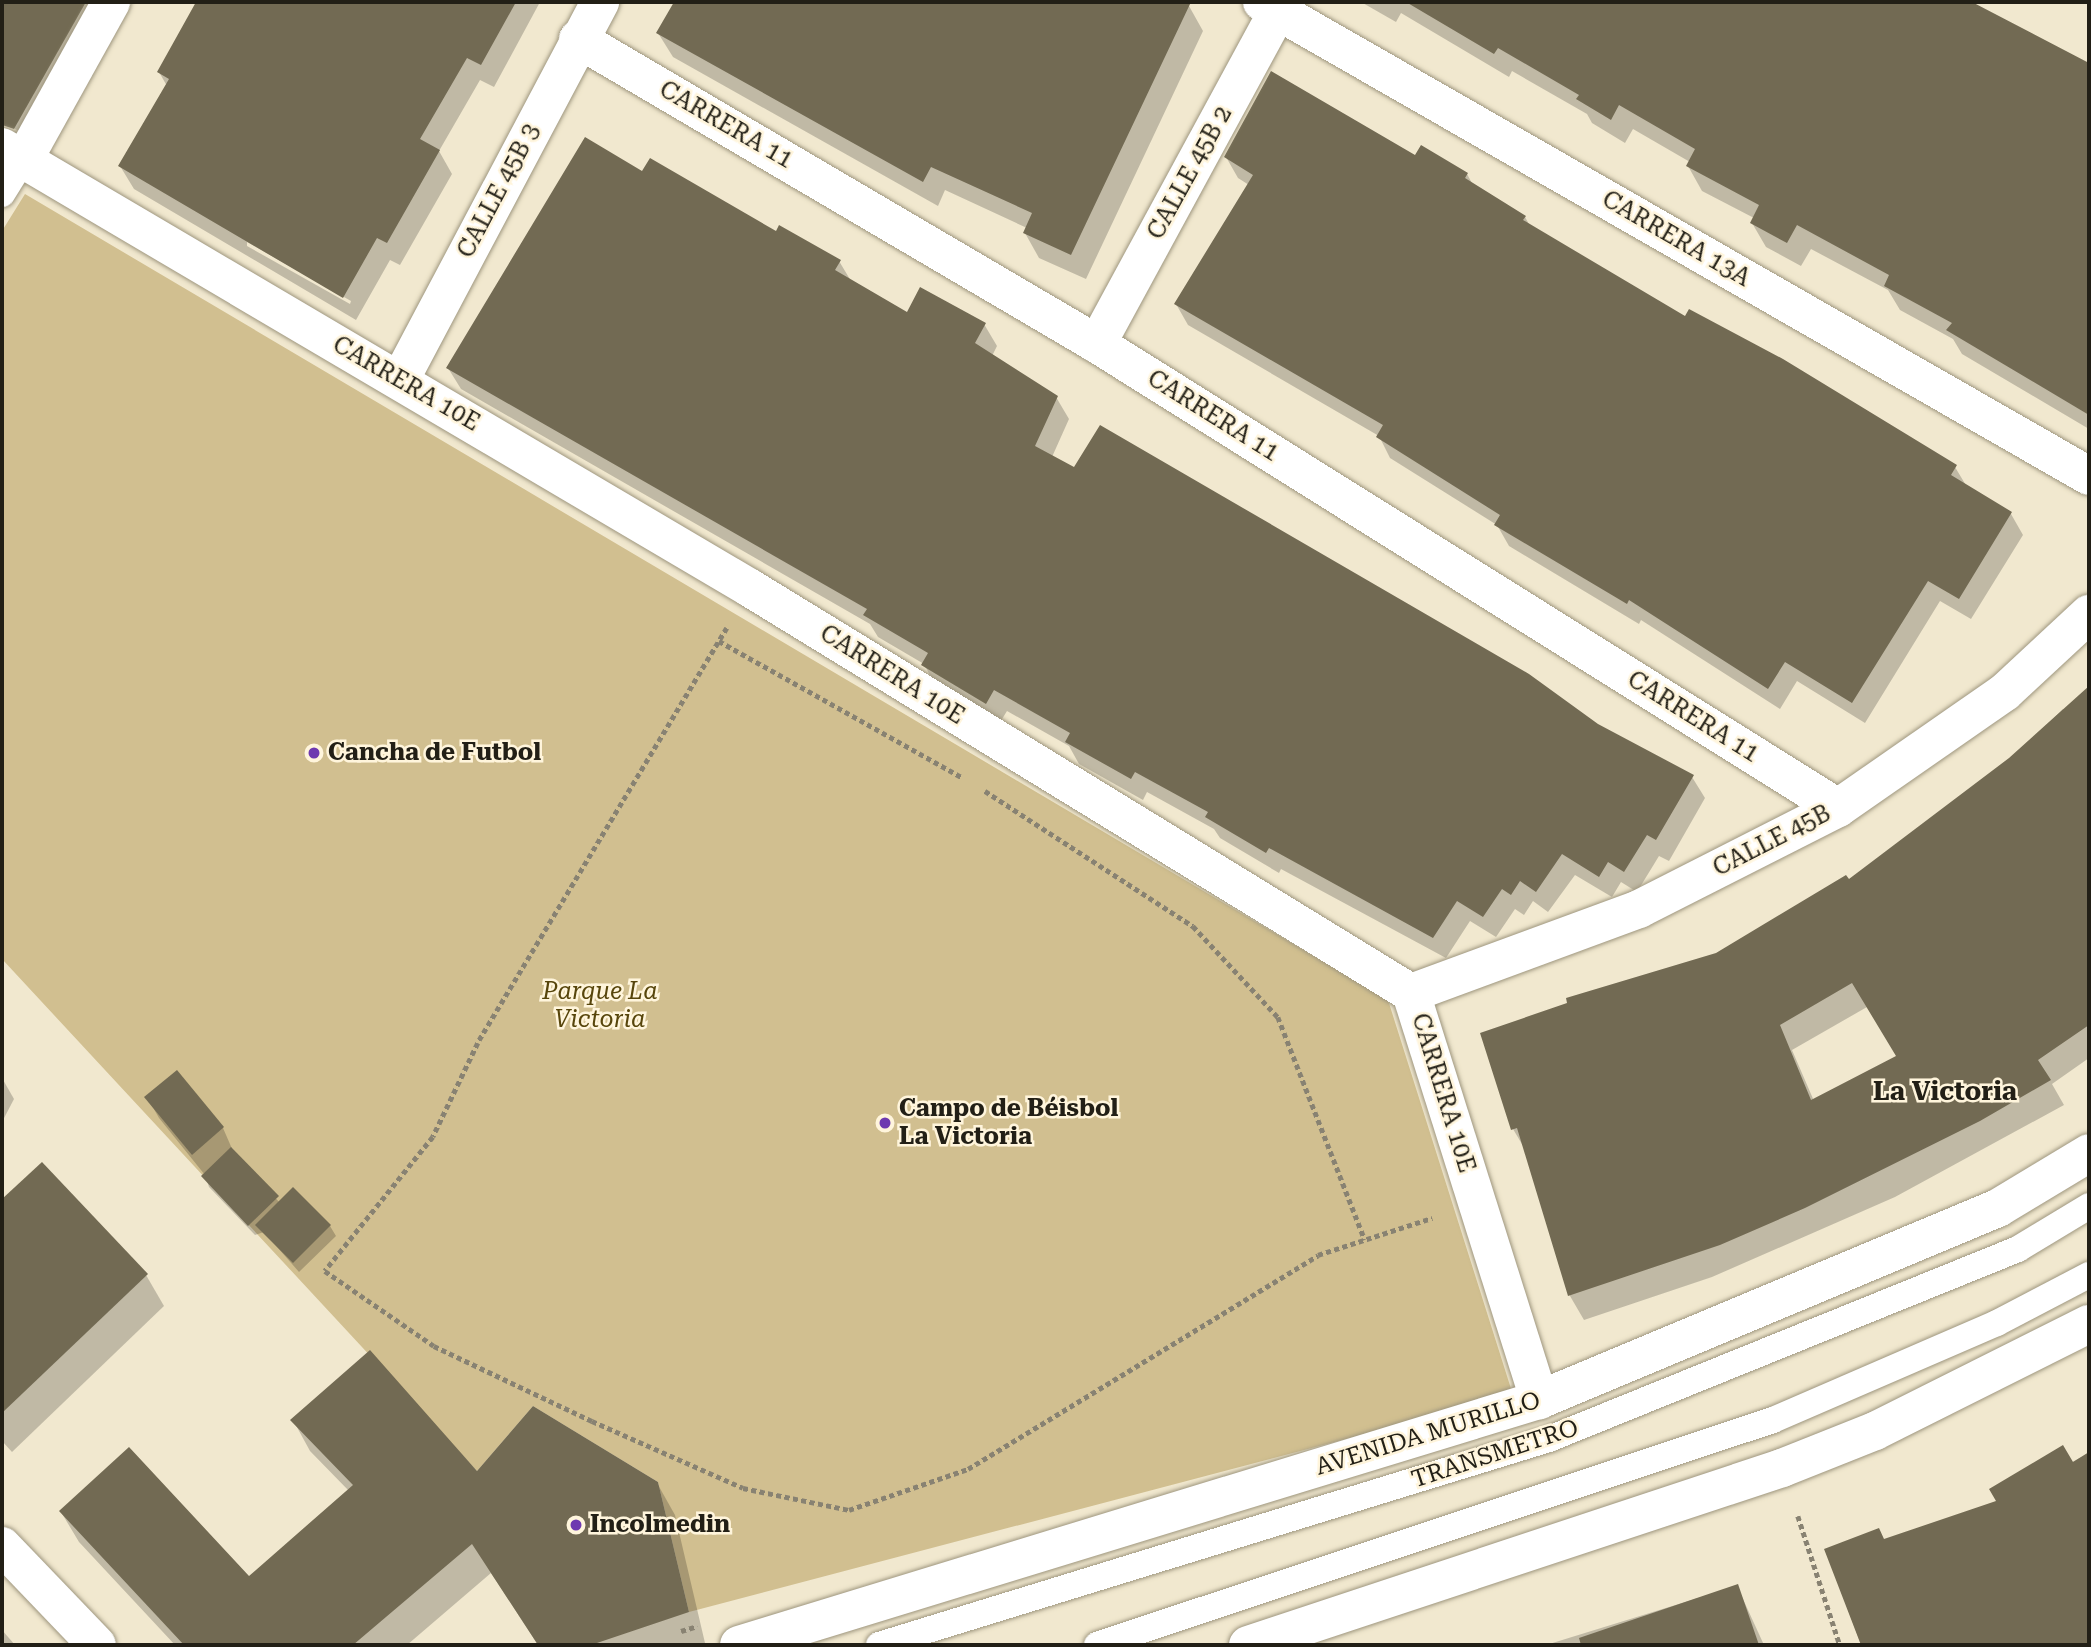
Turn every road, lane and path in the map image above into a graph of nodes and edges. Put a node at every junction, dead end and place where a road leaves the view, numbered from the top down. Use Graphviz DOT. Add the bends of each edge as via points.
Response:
graph roads {
  1 [pos="111,2"];
  2 [pos="600,2"];
  3 [pos="1275,5"];
  4 [pos="578,39"];
  5 [pos="12,154"];
  6 [pos="2,194"];
  7 [pos="1097,344"];
  8 [pos="400,380"];
  9 [pos="2089,476"];
  10 [pos="750,587"];
  11 [pos="2089,614"];
  12 [pos="719,641"];
  13 [pos="971,782"];
  14 [pos="982,790"];
  15 [pos="1838,808"];
  16 [pos="1411,993"];
  17 [pos="2089,1153"];
  18 [pos="1477,1203"];
  19 [pos="2089,1206"];
  20 [pos="1365,1240"];
  21 [pos="2089,1275"];
  22 [pos="2089,1324"];
  23 [pos="1539,1400"];
  24 [pos="1798,1516"];
  25 [pos="2,1546"];
  26 [pos="97,1645"];
  27 [pos="739,1645"];
  28 [pos="880,1645"];
  29 [pos="1097,1645"];
  30 [pos="1248,1645"];
  31 [pos="1840,1645"];
  1 -- 5 [label="street"];
  2 -- 4 [label="street, CALLE 45B 3"];
  3 -- 7 [label="street, CALLE 45B 2"];
  3 -- 9 [label="street, CARRERA 13A"];
  4 -- 7 [label="street, CARRERA 11"];
  4 -- 8 [label="street, CALLE 45B 3"];
  5 -- 6 [label="lane"];
  5 -- 8 [label="street, CARRERA 10E"];
  7 -- 15 [label="street, CARRERA 11"];
  8 -- 10 [label="street, CARRERA 10E"];
  10 -- 12 [label="path"];
  10 -- 16 [label="street, CARRERA 10E"];
  11 -- 15 [label="street, CALLE 45B" via="2005,692"];
  12 -- 13 [label="path"];
  12 -- 20 [label="path" via="478,1043 433,1137 325,1271 434,1346 592,1421 743,1488 849,1510 968,1469 1318,1255"];
  14 -- 20 [label="path" via="1193,926 1278,1017"];
  15 -- 16 [label="street, CALLE 45B" via="1640,909"];
  16 -- 18 [label="street, CARRERA 10E"];
  17 -- 23 [label="street, AVENIDA MURILLO" via="1998,1208"];
  18 -- 20 [label="path"];
  18 -- 23 [label="street, CARRERA 10E"];
  19 -- 28 [label="lane, TRANSMETRO" via="2018,1249 1549,1439"];
  21 -- 29 [label="lane" via="1997,1323 1773,1420"];
  22 -- 30 [label="street" via="1925,1408 1782,1468"];
  23 -- 27 [label="street, AVENIDA MURILLO"];
  24 -- 31 [label="path"];
  25 -- 26 [label="street"];
}
